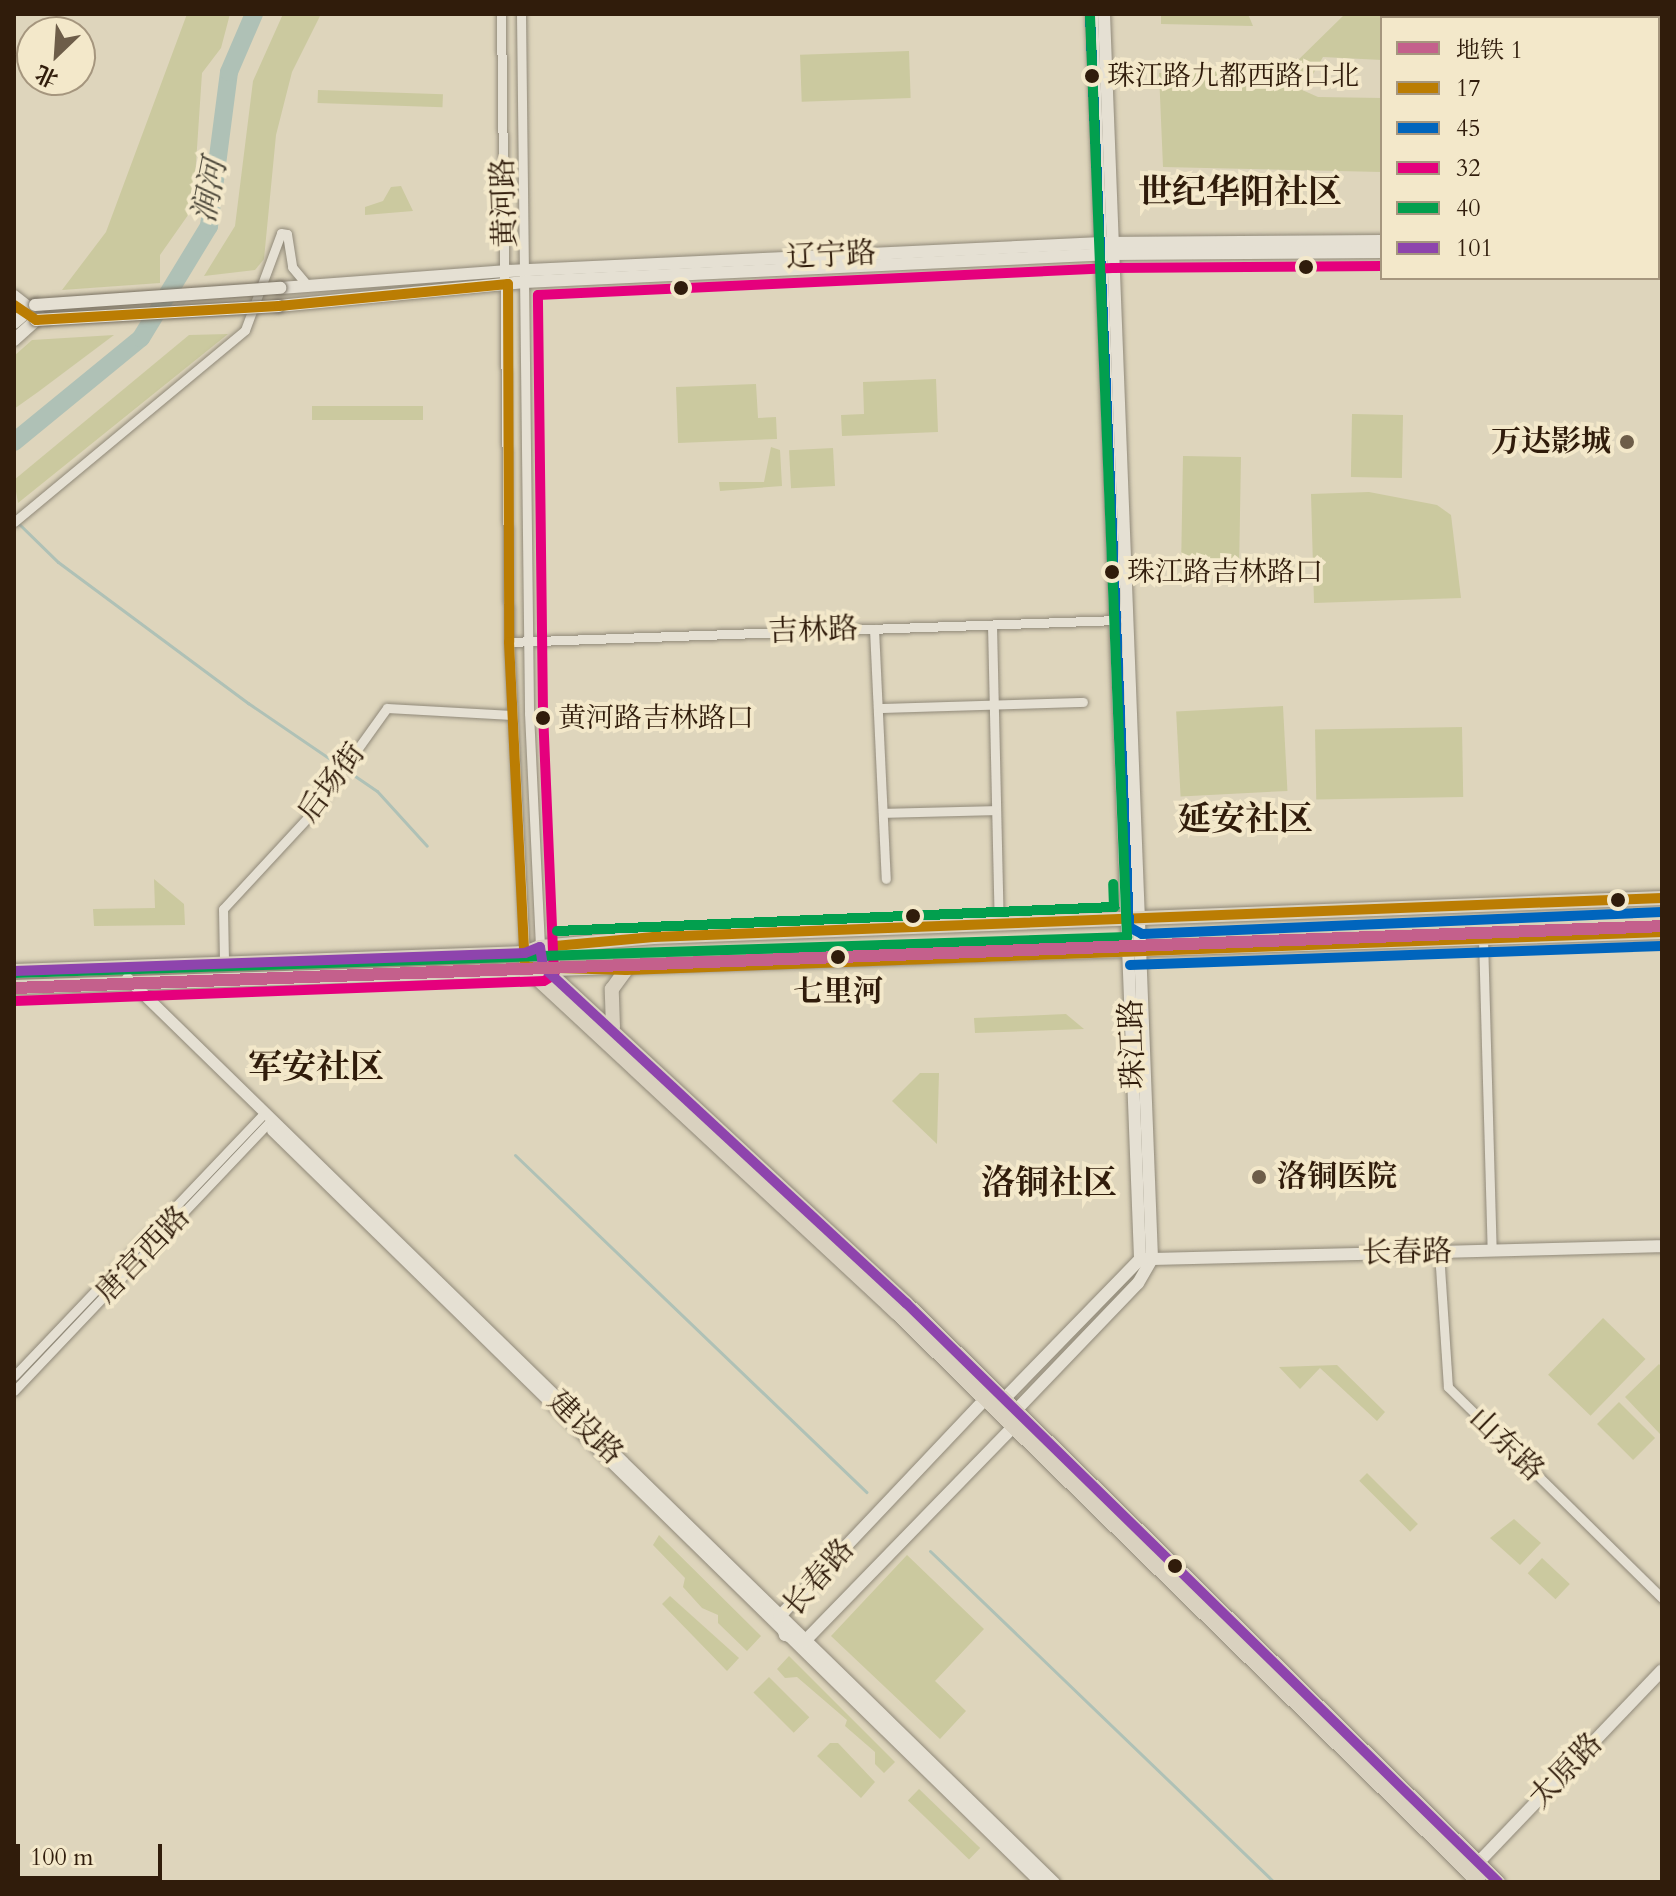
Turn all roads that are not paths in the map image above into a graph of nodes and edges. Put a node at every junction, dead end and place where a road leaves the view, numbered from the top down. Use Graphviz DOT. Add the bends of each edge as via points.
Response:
graph roads {
  1 [pos="501,14"];
  2 [pos="521,14"];
  3 [pos="1092,14"];
  4 [pos="1104,14"];
  5 [pos="1380,241"];
  6 [pos="1106,248"];
  7 [pos="1380,252"];
  8 [pos="524,276"];
  9 [pos="508,278"];
  10 [pos="308,286"];
  11 [pos="14,294"];
  12 [pos="14,305"];
  13 [pos="36,314"];
  14 [pos="14,323"];
  15 [pos="14,340"];
  16 [pos="14,522"];
  17 [pos="1117,620"];
  18 [pos="992,625"];
  19 [pos="874,629"];
  20 [pos="528,641"];
  21 [pos="509,642"];
  22 [pos="1083,702"];
  23 [pos="991,705"];
  24 [pos="878,708"];
  25 [pos="512,715"];
  26 [pos="995,810"];
  27 [pos="883,813"];
  28 [pos="886,879"];
  29 [pos="1662,898"];
  30 [pos="1135,920"];
  31 [pos="999,924"];
  32 [pos="1662,932"];
  33 [pos="1483,938"];
  34 [pos="540,947"];
  35 [pos="1136,951"];
  36 [pos="224,960"];
  37 [pos="525,960"];
  38 [pos="543,967"];
  39 [pos="123,968"];
  40 [pos="626,970"];
  41 [pos="14,971"];
  42 [pos="125,985"];
  43 [pos="14,987"];
  44 [pos="613,1027"];
  45 [pos="266,1118"];
  46 [pos="1662,1246"];
  47 [pos="1492,1251"];
  48 [pos="1439,1252"];
  49 [pos="1146,1259"];
  50 [pos="14,1376"];
  51 [pos="14,1391"];
  52 [pos="985,1399"];
  53 [pos="1004,1399"];
  54 [pos="1016,1410"];
  55 [pos="1013,1427"];
  56 [pos="1662,1598"];
  57 [pos="779,1617"];
  58 [pos="785,1635"];
  59 [pos="805,1641"];
  60 [pos="1662,1670"];
  61 [pos="1475,1872"];
  62 [pos="1040,1882"];
  63 [pos="1054,1882"];
  64 [pos="1498,1882"];
  1 -- 9 [label="street, 黄河路"];
  2 -- 8 [label="street, 黄河路"];
  3 -- 6 [label="main road, 珠江路"];
  4 -- 6 [label="main road, 珠江路"];
  5 -- 6 [label="main road, 辽宁路"];
  6 -- 7 [label="main road, 辽宁路"];
  6 -- 8 [label="main road, 辽宁路"];
  6 -- 17 [label="main road, 珠江路"];
  6 -- 30 [label="main road, 珠江路"];
  8 -- 9 [label="main road, 辽宁路"];
  8 -- 20 [label="street, 黄河路"];
  9 -- 10 [label="main road, 辽宁路"];
  9 -- 13 [label="main road, 辽宁路, bridge" via="279,306"];
  9 -- 21 [label="street, 黄河路"];
  10 -- 13 [label="main road, 辽宁路, bridge"];
  10 -- 16 [label="street" via="292,267 287,234 281,233 245,330"];
  11 -- 13 [label="street"];
  12 -- 13 [label="street"];
  13 -- 14 [label="main road"];
  13 -- 15 [label="main road"];
  17 -- 18 [label="street, 吉林路"];
  17 -- 30 [label="main road, 珠江路"];
  18 -- 19 [label="street, 吉林路"];
  18 -- 23 [label="street"];
  19 -- 20 [label="street, 吉林路"];
  19 -- 24 [label="street"];
  20 -- 21 [label="street, 吉林路"];
  20 -- 34 [label="street, 黄河路"];
  21 -- 25 [label="street, 黄河路"];
  22 -- 23 [label="street"];
  23 -- 24 [label="street"];
  23 -- 26 [label="street"];
  24 -- 27 [label="street"];
  25 -- 36 [label="street, 后场街" via="387,708 340,776 223,909"];
  25 -- 37 [label="street, 黄河路"];
  26 -- 27 [label="street"];
  26 -- 31 [label="street"];
  27 -- 28 [label="street"];
  29 -- 30 [label="main road"];
  30 -- 31 [label="main road"];
  30 -- 35 [label="main road, 珠江路"];
  31 -- 34 [label="main road" via="654,937"];
  32 -- 33 [label="main road"];
  33 -- 35 [label="main road"];
  33 -- 47 [label="street"];
  34 -- 37 [label="main road"];
  34 -- 38 [label="main road"];
  35 -- 40 [label="main road"];
  35 -- 49 [label="main road, 珠江路"];
  36 -- 37 [label="main road"];
  36 -- 39 [label="main road"];
  37 -- 38 [label="main road"];
  37 -- 42 [label="main road"];
  37 -- 52 [label="main road"];
  38 -- 40 [label="main road"];
  38 -- 44 [label="main road"];
  39 -- 41 [label="main road"];
  39 -- 42 [label="street, 建设路"];
  40 -- 44 [label="main road" via="612,989"];
  42 -- 43 [label="main road"];
  42 -- 45 [label="street, 建设路"];
  44 -- 53 [label="main road"];
  45 -- 50 [label="street, 唐宫西路"];
  45 -- 51 [label="street, 唐宫西路"];
  45 -- 57 [label="street, 建设路"];
  45 -- 58 [label="street, 建设路"];
  46 -- 47 [label="main road, 长春路"];
  47 -- 48 [label="main road, 长春路"];
  48 -- 49 [label="main road, 长春路"];
  48 -- 56 [label="street, 山东路" via="1448,1387"];
  49 -- 53 [label="main road"];
  49 -- 54 [label="main road" via="1138,1283"];
  52 -- 53 [label="main road"];
  52 -- 55 [label="main road"];
  52 -- 57 [label="main road, 长春路"];
  53 -- 54 [label="main road"];
  54 -- 55 [label="main road"];
  54 -- 61 [label="main road"];
  55 -- 59 [label="main road, 长春路"];
  55 -- 61 [label="main road"];
  57 -- 58 [label="main road, 长春路"];
  57 -- 59 [label="street, 建设路"];
  58 -- 59 [label="main road, 长春路"];
  58 -- 62 [label="street, 建设路"];
  59 -- 63 [label="street, 建设路"];
  60 -- 61 [label="main road, 太原路"];
  61 -- 64 [label="main road"];
}
